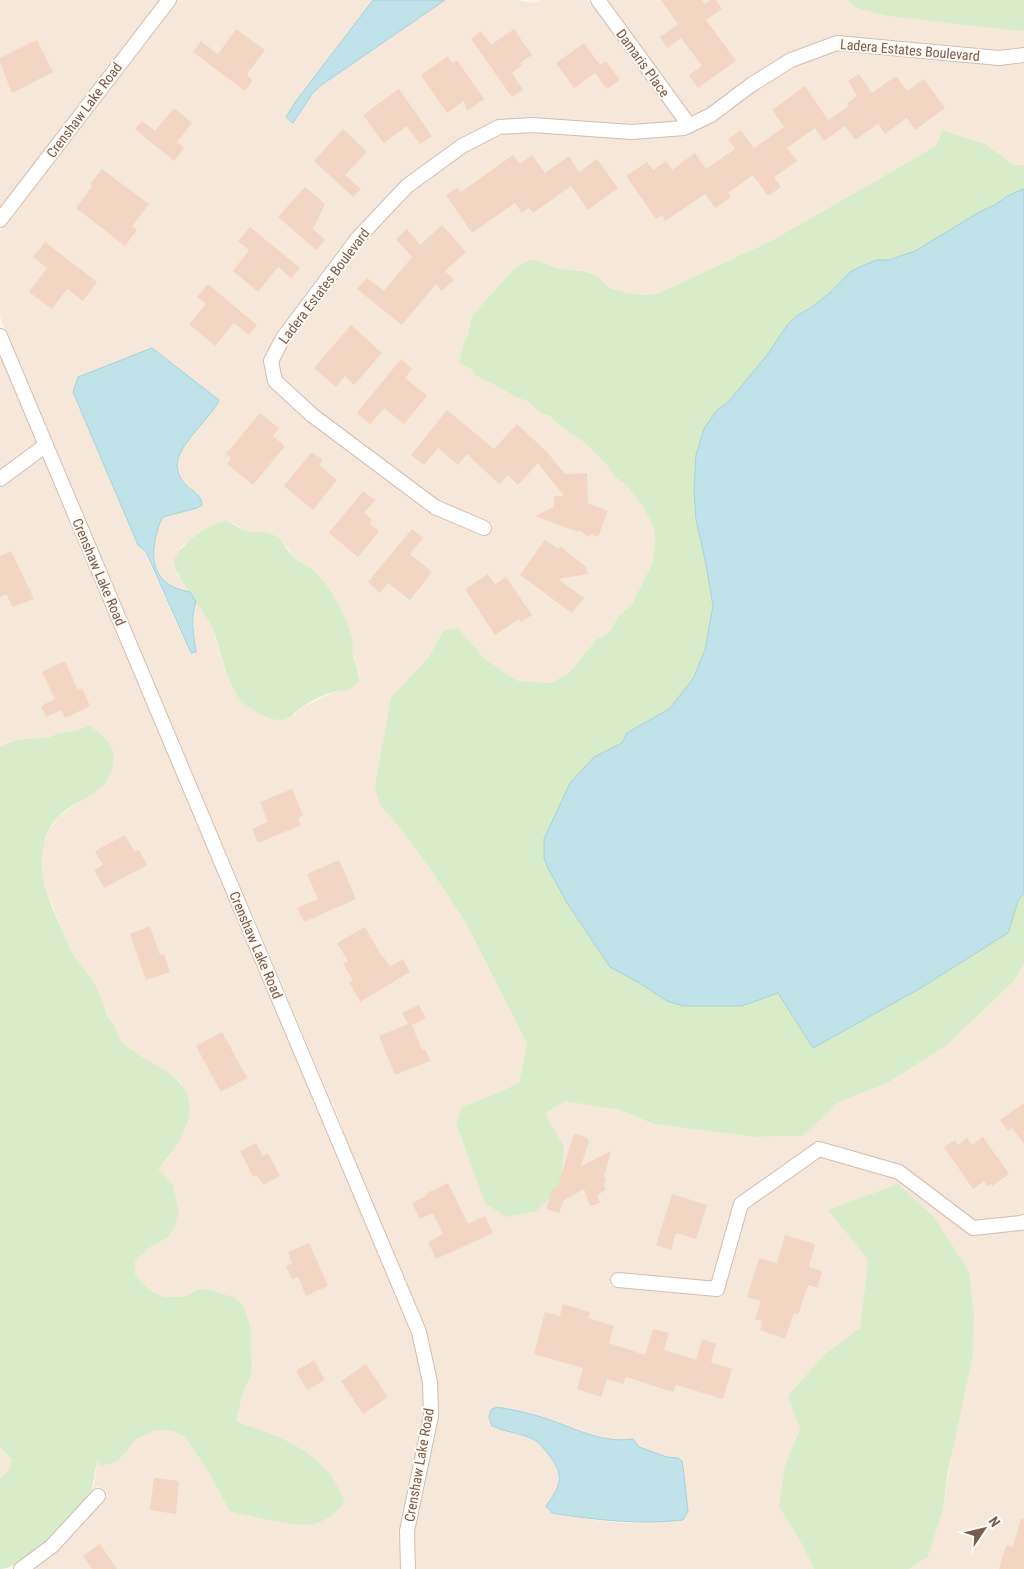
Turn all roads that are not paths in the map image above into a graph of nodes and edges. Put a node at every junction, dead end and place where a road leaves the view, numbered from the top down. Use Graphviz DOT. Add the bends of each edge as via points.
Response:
graph roads {
  1 [pos="169,0"];
  2 [pos="598,0"];
  3 [pos="1024,55"];
  4 [pos="689,126"];
  5 [pos="0,220"];
  6 [pos="0,336"];
  7 [pos="46,445"];
  8 [pos="0,479"];
  9 [pos="484,528"];
  10 [pos="1024,1222"];
  11 [pos="618,1280"];
  12 [pos="98,1496"];
  13 [pos="21,1569"];
  14 [pos="408,1569"];
  1 -- 5 [label="street, Crenshaw Lake Road"];
  2 -- 4 [label="street, Damaris Place"];
  3 -- 4 [label="street, Ladera Estates Boulevard" via="999,58 837,42 791,60 711,116"];
  4 -- 9 [label="street, Ladera Estates Boulevard" via="632,132 532,125 499,127 462,146 407,186 358,238 283,338 271,361 275,382 312,415 435,507"];
  6 -- 7 [label="street, Crenshaw Lake Road"];
  7 -- 8 [label="street"];
  7 -- 14 [label="street, Crenshaw Lake Road" via="419,1332 430,1382 431,1416 407,1532"];
  10 -- 11 [label="street" via="973,1228 899,1172 819,1149 741,1204 717,1289"];
  12 -- 13 [label="street" via="52,1546"];
}
